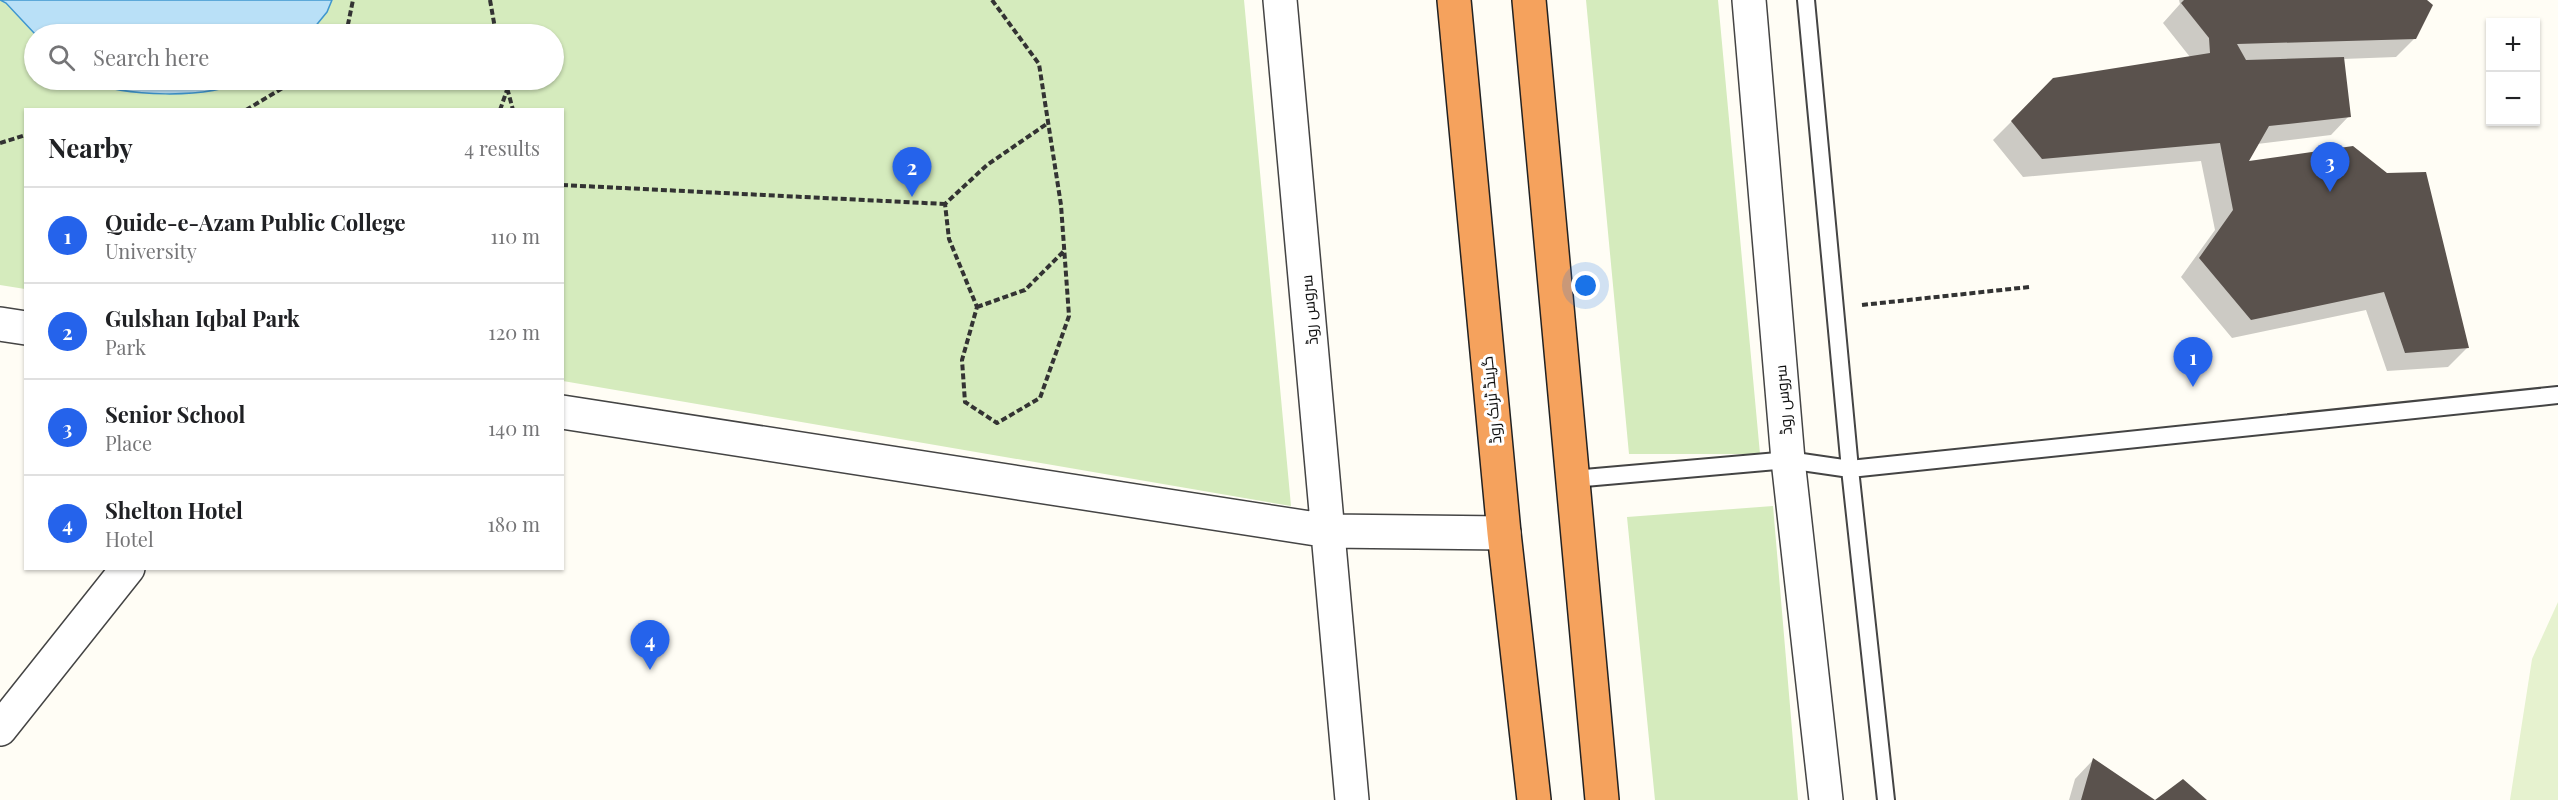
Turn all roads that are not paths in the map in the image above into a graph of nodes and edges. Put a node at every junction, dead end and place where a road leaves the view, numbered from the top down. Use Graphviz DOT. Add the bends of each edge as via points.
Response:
graph roads {
  1 [pos="1280,0"];
  2 [pos="1454,0"];
  3 [pos="1529,0"];
  4 [pos="1749,0"];
  5 [pos="1806,0"];
  6 [pos="0,324"];
  7 [pos="24,328"];
  8 [pos="2558,395"];
  9 [pos="564,412"];
  10 [pos="1788,460"];
  11 [pos="1850,469"];
  12 [pos="1573,479"];
  13 [pos="1329,531"];
  14 [pos="1504,533"];
  15 [pos="126,570"];
  16 [pos="0,729"];
  17 [pos="1352,800"];
  18 [pos="1534,800"];
  19 [pos="1602,800"];
  20 [pos="1826,800"];
  21 [pos="1886,800"];
  1 -- 13 [label="street, سروس روڈ"];
  2 -- 14 [label="highway, گرینڈ ٹرنک روڈ"];
  3 -- 12 [label="highway"];
  4 -- 10 [label="street, سروس روڈ"];
  5 -- 11 [label="lane"];
  6 -- 7 [label="street"];
  8 -- 11 [label="lane"];
  9 -- 13 [label="street"];
  10 -- 11 [label="lane"];
  10 -- 12 [label="lane"];
  10 -- 20 [label="street, سروس روڈ"];
  11 -- 21 [label="lane"];
  12 -- 19 [label="highway"];
  13 -- 14 [label="street"];
  13 -- 17 [label="street, سروس روڈ"];
  14 -- 18 [label="highway, گرینڈ ٹرنک روڈ"];
  15 -- 16 [label="street"];
}
